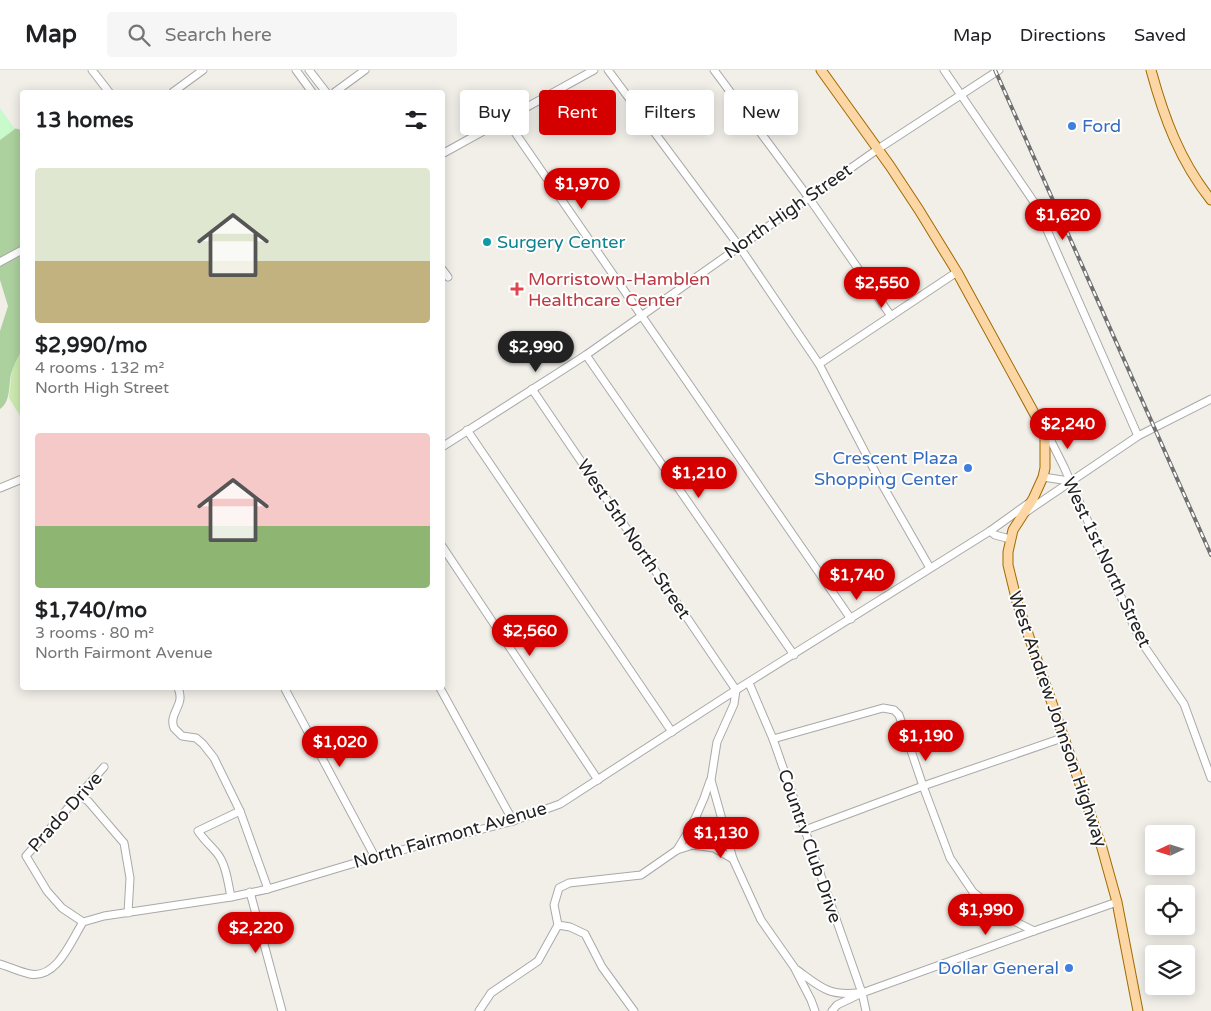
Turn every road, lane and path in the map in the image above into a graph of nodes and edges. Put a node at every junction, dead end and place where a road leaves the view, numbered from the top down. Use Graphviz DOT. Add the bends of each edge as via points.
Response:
graph roads {
  1 [pos="92,70"];
  2 [pos="203,70"];
  3 [pos="296,70"];
  4 [pos="310,70"];
  5 [pos="365,70"];
  6 [pos="594,70"];
  7 [pos="608,70"];
  8 [pos="714,70"];
  9 [pos="821,70"];
  10 [pos="944,70"];
  11 [pos="999,70"];
  12 [pos="1151,70"];
  13 [pos="107,90"];
  14 [pos="176,90"];
  15 [pos="311,90"];
  16 [pos="325,90"];
  17 [pos="338,90"];
  18 [pos="961,94"];
  19 [pos="529,105"];
  20 [pos="475,135"];
  21 [pos="517,135"];
  22 [pos="878,149"];
  23 [pos="445,152"];
  24 [pos="809,198"];
  25 [pos="1211,200"];
  26 [pos="739,246"];
  27 [pos="20,251"];
  28 [pos="0,262"];
  29 [pos="445,272"];
  30 [pos="957,272"];
  31 [pos="448,276"];
  32 [pos="640,315"];
  33 [pos="891,316"];
  34 [pos="586,355"];
  35 [pos="819,364"];
  36 [pos="532,389"];
  37 [pos="1211,399"];
  38 [pos="467,430"];
  39 [pos="1045,433"];
  40 [pos="1138,436"];
  41 [pos="445,445"];
  42 [pos="1043,477"];
  43 [pos="20,480"];
  44 [pos="1069,481"];
  45 [pos="0,488"];
  46 [pos="1034,500"];
  47 [pos="1023,514"];
  48 [pos="990,531"];
  49 [pos="1010,540"];
  50 [pos="445,550"];
  51 [pos="930,568"];
  52 [pos="851,619"];
  53 [pos="794,654"];
  54 [pos="748,683"];
  55 [pos="178,690"];
  56 [pos="286,690"];
  57 [pos="441,690"];
  58 [pos="736,690"];
  59 [pos="672,732"];
  60 [pos="1065,737"];
  61 [pos="773,740"];
  62 [pos="104,767"];
  63 [pos="1211,778"];
  64 [pos="598,780"];
  65 [pos="711,780"];
  66 [pos="923,786"];
  67 [pos="80,796"];
  68 [pos="240,811"];
  69 [pos="512,821"];
  70 [pos="805,830"];
  71 [pos="677,850"];
  72 [pos="375,857"];
  73 [pos="733,859"];
  74 [pos="268,889"];
  75 [pos="250,892"];
  76 [pos="231,897"];
  77 [pos="1117,902"];
  78 [pos="128,913"];
  79 [pos="83,922"];
  80 [pos="558,924"];
  81 [pos="1034,930"];
  82 [pos="0,964"];
  83 [pos="794,968"];
  84 [pos="862,993"];
  85 [pos="282,1011"];
  86 [pos="479,1011"];
  87 [pos="634,1011"];
  88 [pos="815,1011"];
  89 [pos="832,1011"];
  90 [pos="866,1011"];
  91 [pos="1138,1011"];
  1 -- 13 [label="street"];
  2 -- 14 [label="street"];
  3 -- 15 [label="street"];
  4 -- 16 [label="street"];
  5 -- 17 [label="street"];
  6 -- 19 [label="street"];
  7 -- 26 [label="street"];
  8 -- 24 [label="street"];
  9 -- 22 [label="main road, West 1st North Street"];
  10 -- 18 [label="street"];
  11 -- 18 [label="street, North High Street"];
  12 -- 25 [label="main road" via="1161,108 1178,149"];
  18 -- 22 [label="street, North High Street"];
  18 -- 40 [label="street" via="1036,205"];
  20 -- 23 [label="street"];
  21 -- 32 [label="street"];
  22 -- 24 [label="street, North High Street"];
  22 -- 30 [label="main road, West 1st North Street"];
  24 -- 26 [label="street, North High Street"];
  24 -- 33 [label="street"];
  26 -- 32 [label="street, North High Street"];
  26 -- 35 [label="street"];
  27 -- 28 [label="street"];
  29 -- 31 [label="street"];
  30 -- 33 [label="street"];
  30 -- 39 [label="main road, West 1st North Street"];
  32 -- 34 [label="street, North High Street"];
  32 -- 52 [label="street"];
  33 -- 35 [label="street"];
  34 -- 36 [label="street, North High Street"];
  34 -- 53 [label="street"];
  35 -- 51 [label="street"];
  36 -- 38 [label="street, North High Street"];
  36 -- 58 [label="street, West 5th North Street"];
  37 -- 40 [label="street"];
  38 -- 41 [label="street, North High Street"];
  38 -- 59 [label="street"];
  39 -- 42 [label="main road, West Andrew Johnson Highway"];
  39 -- 44 [label="street, West 1st North Street"];
  40 -- 44 [label="street"];
  42 -- 44 [label="street"];
  42 -- 46 [label="main road, West Andrew Johnson Highway"];
  43 -- 45 [label="street"];
  44 -- 47 [label="street"];
  44 -- 63 [label="street, West 1st North Street" via="1140,640 1184,704"];
  46 -- 47 [label="main road, West Andrew Johnson Highway"];
  46 -- 48 [label="street, North Fairmont Avenue"];
  47 -- 49 [label="main road, West Andrew Johnson Highway"];
  48 -- 49 [label="street"];
  48 -- 51 [label="street, North Fairmont Avenue"];
  49 -- 60 [label="main road, West Andrew Johnson Highway" via="1008,565 1012,585"];
  50 -- 64 [label="street"];
  51 -- 52 [label="street, North Fairmont Avenue"];
  52 -- 53 [label="street, North Fairmont Avenue"];
  53 -- 54 [label="street, North Fairmont Avenue"];
  54 -- 58 [label="street, North Fairmont Avenue"];
  54 -- 61 [label="street, Country Club Drive"];
  55 -- 68 [label="street" via="181,701 172,718 174,728 182,736 196,738 203,744 214,758"];
  56 -- 72 [label="street"];
  57 -- 69 [label="street"];
  58 -- 59 [label="street, North Fairmont Avenue"];
  58 -- 65 [label="street" via="734,704 717,742"];
  59 -- 64 [label="street, North Fairmont Avenue"];
  60 -- 66 [label="street"];
  60 -- 77 [label="main road, West Andrew Johnson Highway"];
  61 -- 66 [label="street" via="882,708 894,710 899,715"];
  61 -- 70 [label="street, Country Club Drive"];
  62 -- 67 [label="street, Prado Drive"];
  64 -- 69 [label="street, North Fairmont Avenue" via="560,804"];
  65 -- 71 [label="street" via="701,808"];
  65 -- 73 [label="street"];
  66 -- 70 [label="street"];
  66 -- 81 [label="street" via="950,858 973,892 1004,916"];
  67 -- 78 [label="street" via="124,843 130,878"];
  67 -- 79 [label="street, Prado Drive" via="26,856 47,891 62,908"];
  68 -- 74 [label="street"];
  68 -- 76 [label="street" via="198,831 222,862"];
  69 -- 72 [label="street, North Fairmont Avenue"];
  70 -- 84 [label="street, Country Club Drive"];
  71 -- 73 [label="street" via="694,845 714,848"];
  71 -- 80 [label="street" via="641,874 569,883 559,888 554,905"];
  72 -- 74 [label="street, North Fairmont Avenue"];
  73 -- 83 [label="street" via="760,920"];
  74 -- 75 [label="street, North Fairmont Avenue"];
  75 -- 76 [label="street, North Fairmont Avenue"];
  75 -- 85 [label="street"];
  76 -- 78 [label="street, North Fairmont Avenue"];
  77 -- 81 [label="street"];
  77 -- 91 [label="main road, West Andrew Johnson Highway"];
  78 -- 79 [label="street, North Fairmont Avenue"];
  79 -- 82 [label="street" via="59,963 47,973 31,975"];
  80 -- 86 [label="street" via="538,961 491,993"];
  80 -- 87 [label="street" via="585,934 602,967"];
  81 -- 84 [label="street"];
  83 -- 84 [label="street" via="826,990 841,995"];
  83 -- 88 [label="street"];
  84 -- 89 [label="street" via="837,1005"];
  84 -- 90 [label="street, Country Club Drive"];
}
